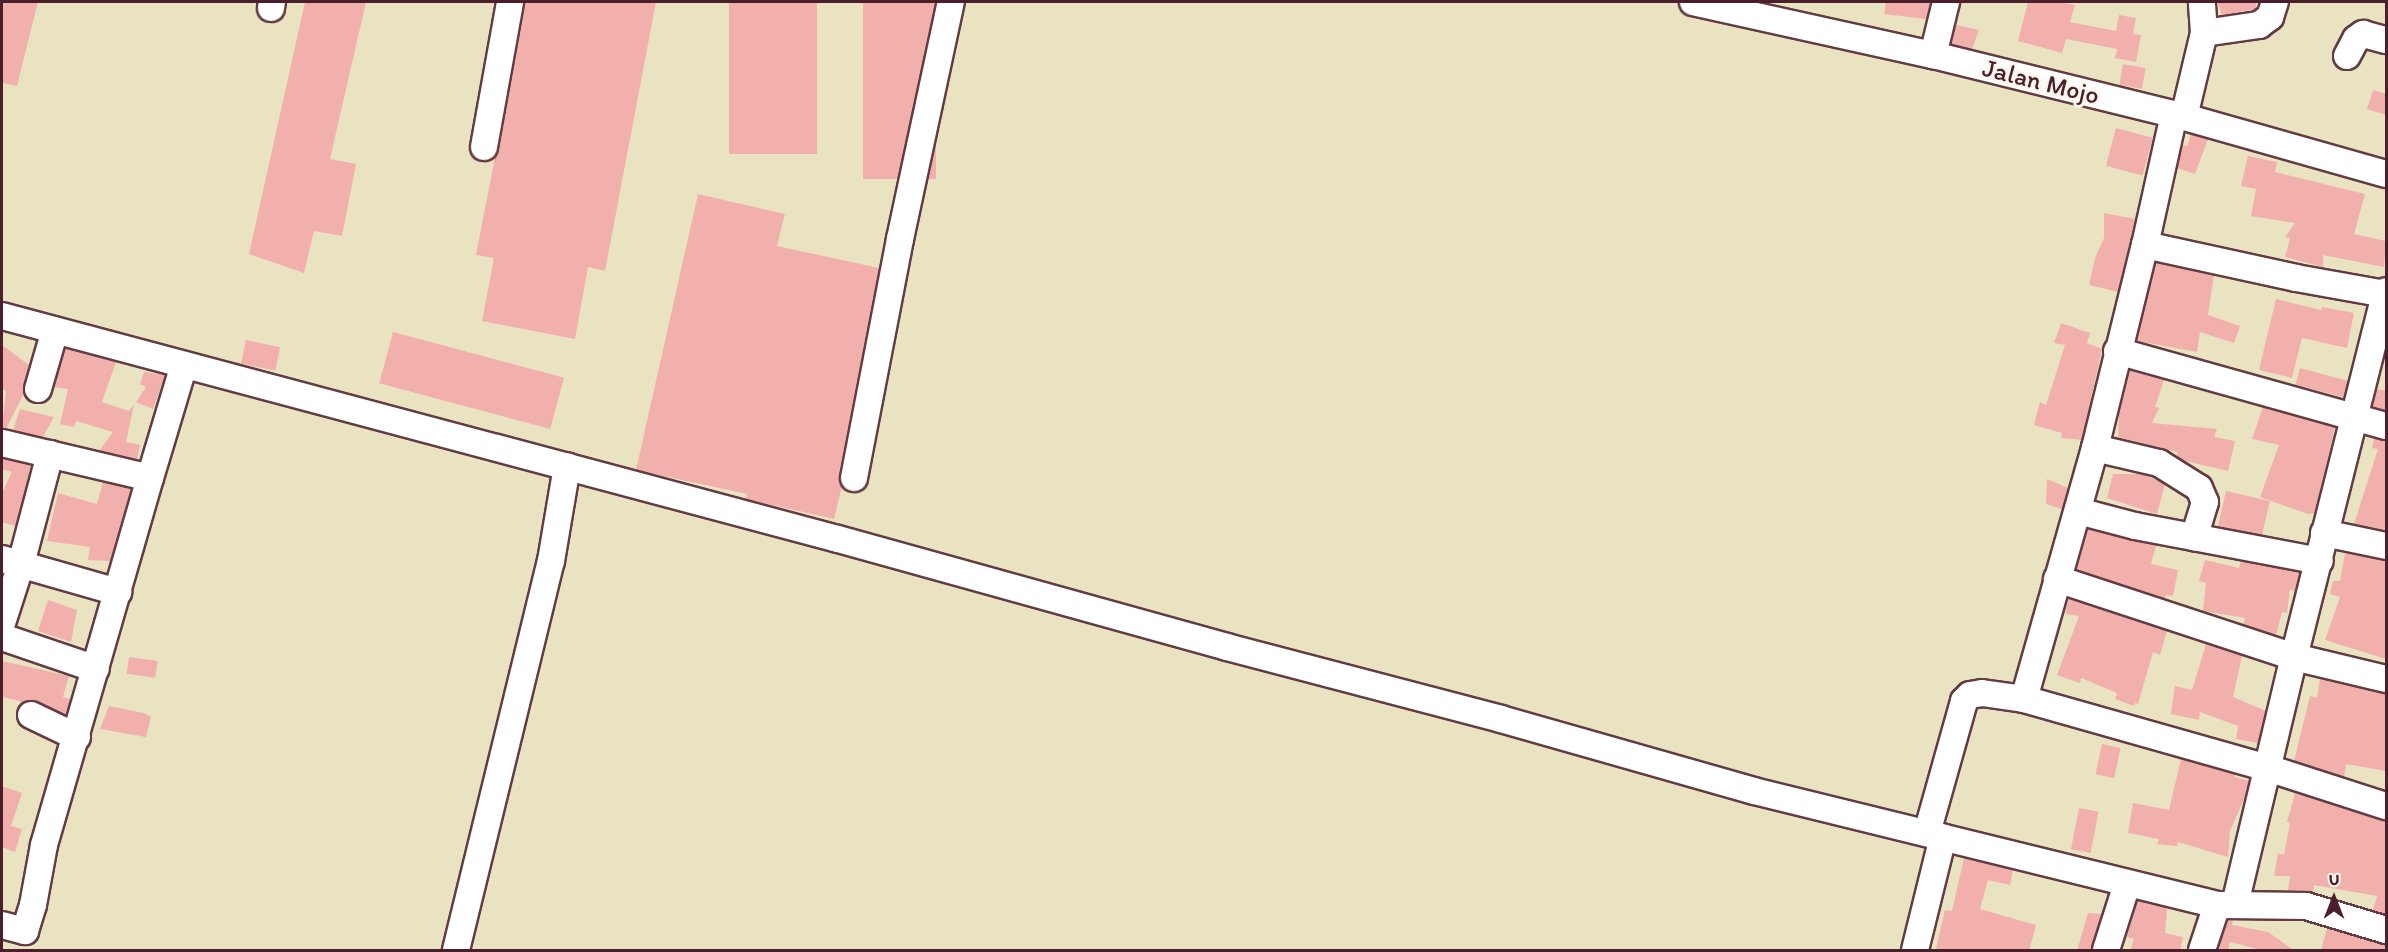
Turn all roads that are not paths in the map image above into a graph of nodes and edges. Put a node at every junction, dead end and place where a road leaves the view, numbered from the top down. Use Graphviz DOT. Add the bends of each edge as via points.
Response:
graph roads {
  1 [pos="510,2"];
  2 [pos="951,2"];
  3 [pos="1693,2"];
  4 [pos="1946,2"];
  5 [pos="2202,2"];
  6 [pos="2275,2"];
  7 [pos="2204,33"];
  8 [pos="2386,40"];
  9 [pos="1933,55"];
  10 [pos="2347,56"];
  11 [pos="2179,116"];
  12 [pos="484,147"];
  13 [pos="2386,174"];
  14 [pos="2145,245"];
  15 [pos="2386,292"];
  16 [pos="2,316"];
  17 [pos="55,330"];
  18 [pos="2117,351"];
  19 [pos="184,364"];
  20 [pos="38,390"];
  21 [pos="2354,417"];
  22 [pos="2386,426"];
  23 [pos="2,443"];
  24 [pos="2094,448"];
  25 [pos="50,454"];
  26 [pos="567,466"];
  27 [pos="150,478"];
  28 [pos="854,478"];
  29 [pos="2078,511"];
  30 [pos="2324,533"];
  31 [pos="2194,537"];
  32 [pos="2386,546"];
  33 [pos="2320,561"];
  34 [pos="11,562"];
  35 [pos="2057,579"];
  36 [pos="118,592"];
  37 [pos="2,623"];
  38 [pos="2,637"];
  39 [pos="2294,657"];
  40 [pos="96,669"];
  41 [pos="2386,679"];
  42 [pos="2024,699"];
  43 [pos="31,715"];
  44 [pos="77,737"];
  45 [pos="2268,768"];
  46 [pos="2386,806"];
  47 [pos="1935,835"];
  48 [pos="2127,884"];
  49 [pos="2226,904"];
  50 [pos="2386,930"];
  51 [pos="15,936"];
  52 [pos="456,951"];
  53 [pos="1915,951"];
  54 [pos="2106,951"];
  55 [pos="2202,951"];
  1 -- 12 [label="street"];
  2 -- 28 [label="street"];
  3 -- 9 [label="street, Jalan Mojo"];
  4 -- 9 [label="street"];
  5 -- 7 [label="street"];
  6 -- 7 [label="street" via="2270,17 2259,25"];
  7 -- 11 [label="street"];
  8 -- 10 [label="street" via="2363,34"];
  9 -- 11 [label="street, Jalan Mojo"];
  11 -- 13 [label="street, Jalan Mojo"];
  11 -- 14 [label="street"];
  14 -- 15 [label="street" via="2296,278"];
  14 -- 18 [label="street"];
  15 -- 21 [label="street"];
  16 -- 17 [label="street"];
  17 -- 19 [label="street"];
  17 -- 20 [label="street"];
  18 -- 21 [label="street"];
  18 -- 24 [label="street"];
  19 -- 26 [label="street"];
  19 -- 27 [label="street"];
  21 -- 22 [label="street"];
  21 -- 30 [label="street"];
  23 -- 25 [label="street"];
  24 -- 29 [label="street"];
  24 -- 31 [label="street" via="2159,463 2199,488 2205,502"];
  25 -- 27 [label="street"];
  25 -- 34 [label="street"];
  26 -- 47 [label="street" via="1754,790"];
  26 -- 52 [label="street" via="551,561"];
  27 -- 36 [label="street"];
  29 -- 31 [label="street"];
  29 -- 35 [label="street"];
  30 -- 32 [label="street"];
  30 -- 33 [label="street"];
  31 -- 33 [label="street"];
  33 -- 39 [label="street"];
  34 -- 36 [label="street"];
  34 -- 37 [label="street"];
  35 -- 39 [label="street"];
  35 -- 42 [label="street"];
  36 -- 40 [label="street"];
  38 -- 40 [label="street"];
  39 -- 41 [label="street"];
  39 -- 45 [label="street"];
  40 -- 44 [label="street"];
  42 -- 45 [label="street"];
  42 -- 47 [label="street" via="1982,693 1970,695 1964,701"];
  43 -- 44 [label="street"];
  44 -- 51 [label="street" via="44,845 33,905"];
  45 -- 46 [label="street"];
  45 -- 49 [label="street"];
  47 -- 48 [label="street"];
  47 -- 53 [label="street"];
  48 -- 49 [label="street"];
  48 -- 54 [label="street"];
  49 -- 50 [label="street" via="2315,907"];
  49 -- 55 [label="street"];
}
